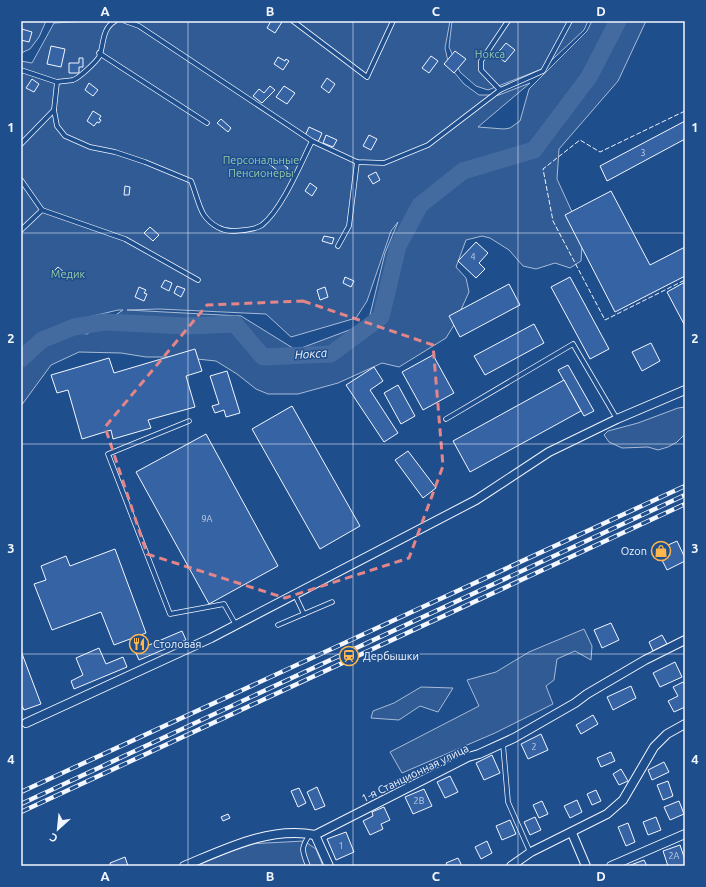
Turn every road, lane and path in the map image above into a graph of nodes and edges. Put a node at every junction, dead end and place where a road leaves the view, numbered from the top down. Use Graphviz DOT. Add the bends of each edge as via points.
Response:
graph roads {
  1 [pos="115,21"];
  2 [pos="124,21"];
  3 [pos="293,21"];
  4 [pos="393,21"];
  5 [pos="508,21"];
  6 [pos="570,21"];
  7 [pos="100,53"];
  8 [pos="21,70"];
  9 [pos="57,82"];
  10 [pos="500,90"];
  11 [pos="54,110"];
  12 [pos="207,123"];
  13 [pos="312,141"];
  14 [pos="21,144"];
  15 [pos="357,162"];
  16 [pos="21,180"];
  17 [pos="42,210"];
  18 [pos="21,230"];
  19 [pos="338,246"];
  20 [pos="198,280"];
  21 [pos="685,390"];
  22 [pos="446,419"];
  23 [pos="617,419"];
  24 [pos="189,422"];
  25 [pos="295,595"];
  26 [pos="332,602"];
  27 [pos="304,614"];
  28 [pos="236,625"];
  29 [pos="278,625"];
  30 [pos="685,640"];
  31 [pos="26,723"];
  32 [pos="685,724"];
  33 [pos="503,744"];
  34 [pos="572,833"];
  35 [pos="312,834"];
  36 [pos="685,834"];
  37 [pos="530,852"];
  38 [pos="184,866"];
  39 [pos="308,866"];
  40 [pos="329,866"];
  41 [pos="511,866"];
  42 [pos="586,866"];
  43 [pos="611,866"];
  1 -- 7 [label="lane" via="103,37"];
  2 -- 13 [label="lane" via="139,26"];
  3 -- 4 [label="lane" via="367,77"];
  5 -- 10 [label="lane" via="481,61 481,70"];
  6 -- 10 [label="lane" via="543,71"];
  7 -- 9 [label="lane" via="99,57 74,80"];
  7 -- 12 [label="lane"];
  8 -- 9 [label="lane"];
  9 -- 11 [label="lane"];
  10 -- 15 [label="lane" via="428,145 384,163"];
  11 -- 13 [label="lane" via="57,126 65,136 90,147 145,162 191,181 203,214 215,226 231,231 261,226 275,211"];
  11 -- 14 [label="lane"];
  13 -- 15 [label="lane"];
  15 -- 19 [label="lane" via="349,226"];
  16 -- 17 [label="lane"];
  17 -- 18 [label="lane"];
  17 -- 20 [label="lane" via="125,239"];
  21 -- 23 [label="street"];
  22 -- 23 [label="lane" via="573,344"];
  23 -- 25 [label="street" via="549,452 476,500"];
  24 -- 28 [label="lane" via="108,454 170,614 224,604"];
  25 -- 27 [label="lane"];
  25 -- 28 [label="street"];
  26 -- 27 [label="lane"];
  27 -- 29 [label="lane"];
  28 -- 31 [label="street"];
  30 -- 33 [label="street, 1-я Станционная улица" via="645,660"];
  32 -- 34 [label="street" via="667,734 654,747 617,807"];
  33 -- 35 [label="street, 1-я Станционная улица" via="468,757"];
  33 -- 37 [label="lane" via="508,802"];
  34 -- 37 [label="street"];
  34 -- 42 [label="street"];
  35 -- 38 [label="street" via="292,832 245,840"];
  35 -- 39 [label="lane" via="303,845"];
  35 -- 40 [label="street"];
  36 -- 43 [label="street"];
  37 -- 41 [label="street"];
}
